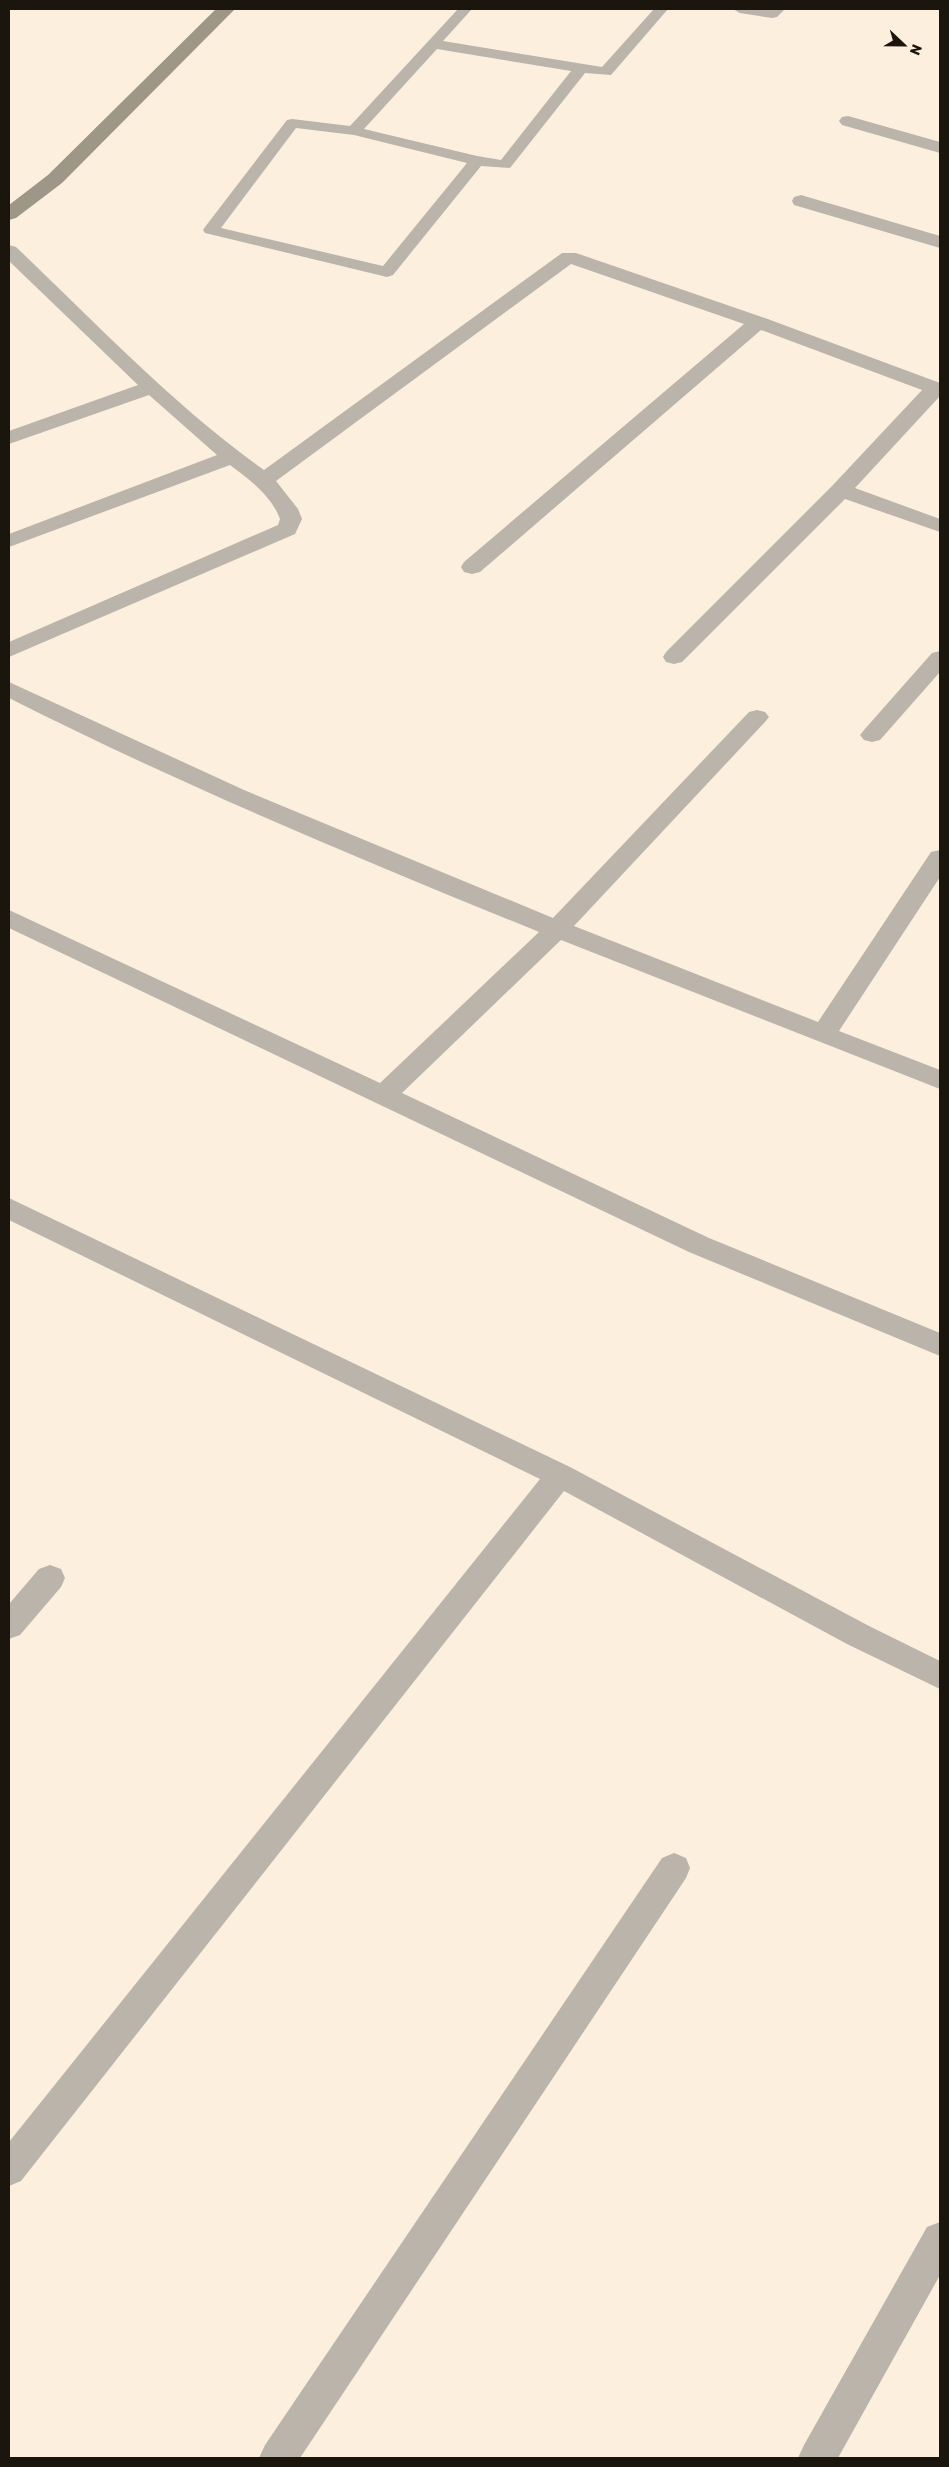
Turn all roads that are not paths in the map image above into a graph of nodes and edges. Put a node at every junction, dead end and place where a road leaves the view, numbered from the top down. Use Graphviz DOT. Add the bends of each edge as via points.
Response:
graph roads {
  1 [pos="226,9"];
  2 [pos="465,9"];
  3 [pos="661,9"];
  4 [pos="740,9"];
  5 [pos="778,9"];
  6 [pos="433,44"];
  7 [pos="581,68"];
  8 [pos="848,121"];
  9 [pos="354,131"];
  10 [pos="940,148"];
  11 [pos="478,161"];
  12 [pos="801,201"];
  13 [pos="9,214"];
  14 [pos="940,242"];
  15 [pos="9,251"];
  16 [pos="758,322"];
  17 [pos="152,387"];
  18 [pos="938,389"];
  19 [pos="9,438"];
  20 [pos="232,457"];
  21 [pos="264,480"];
  22 [pos="841,490"];
  23 [pos="940,526"];
  24 [pos="9,541"];
  25 [pos="472,567"];
  26 [pos="9,650"];
  27 [pos="674,657"];
  28 [pos="938,663"];
  29 [pos="9,689"];
  30 [pos="757,717"];
  31 [pos="872,735"];
  32 [pos="940,858"];
  33 [pos="9,918"];
  34 [pos="556,930"];
  35 [pos="824,1035"];
  36 [pos="940,1080"];
  37 [pos="384,1095"];
  38 [pos="9,1208"];
  39 [pos="940,1345"];
  40 [pos="560,1475"];
  41 [pos="50,1578"];
  42 [pos="9,1626"];
  43 [pos="940,1676"];
  44 [pos="674,1868"];
  45 [pos="9,2169"];
  46 [pos="940,2240"];
  47 [pos="278,2458"];
  48 [pos="817,2458"];
  1 -- 13 [label="street" via="55,179"];
  2 -- 6 [label="lane"];
  3 -- 7 [label="lane" via="606,72"];
  4 -- 5 [label="lane" via="772,14"];
  6 -- 7 [label="lane"];
  6 -- 9 [label="lane"];
  7 -- 11 [label="lane" via="505,165"];
  8 -- 10 [label="street"];
  9 -- 11 [label="lane"];
  9 -- 11 [label="lane" via="292,123 211,230 388,272"];
  12 -- 14 [label="street"];
  15 -- 17 [label="street"];
  16 -- 18 [label="street"];
  16 -- 21 [label="street" via="569,257"];
  16 -- 25 [label="street"];
  17 -- 19 [label="street"];
  17 -- 20 [label="street"];
  18 -- 22 [label="street"];
  20 -- 21 [label="street"];
  20 -- 24 [label="street"];
  21 -- 26 [label="street" via="292,519 287,529"];
  22 -- 23 [label="street"];
  22 -- 27 [label="street"];
  28 -- 31 [label="street"];
  29 -- 34 [label="street" via="80,725 301,824"];
  30 -- 34 [label="street"];
  32 -- 35 [label="street"];
  33 -- 37 [label="street"];
  34 -- 35 [label="street"];
  34 -- 37 [label="street"];
  35 -- 36 [label="street"];
  37 -- 39 [label="street" via="699,1245"];
  38 -- 40 [label="street"];
  40 -- 43 [label="street"];
  40 -- 45 [label="street"];
  41 -- 42 [label="street"];
  44 -- 47 [label="street"];
  46 -- 48 [label="street"];
}
